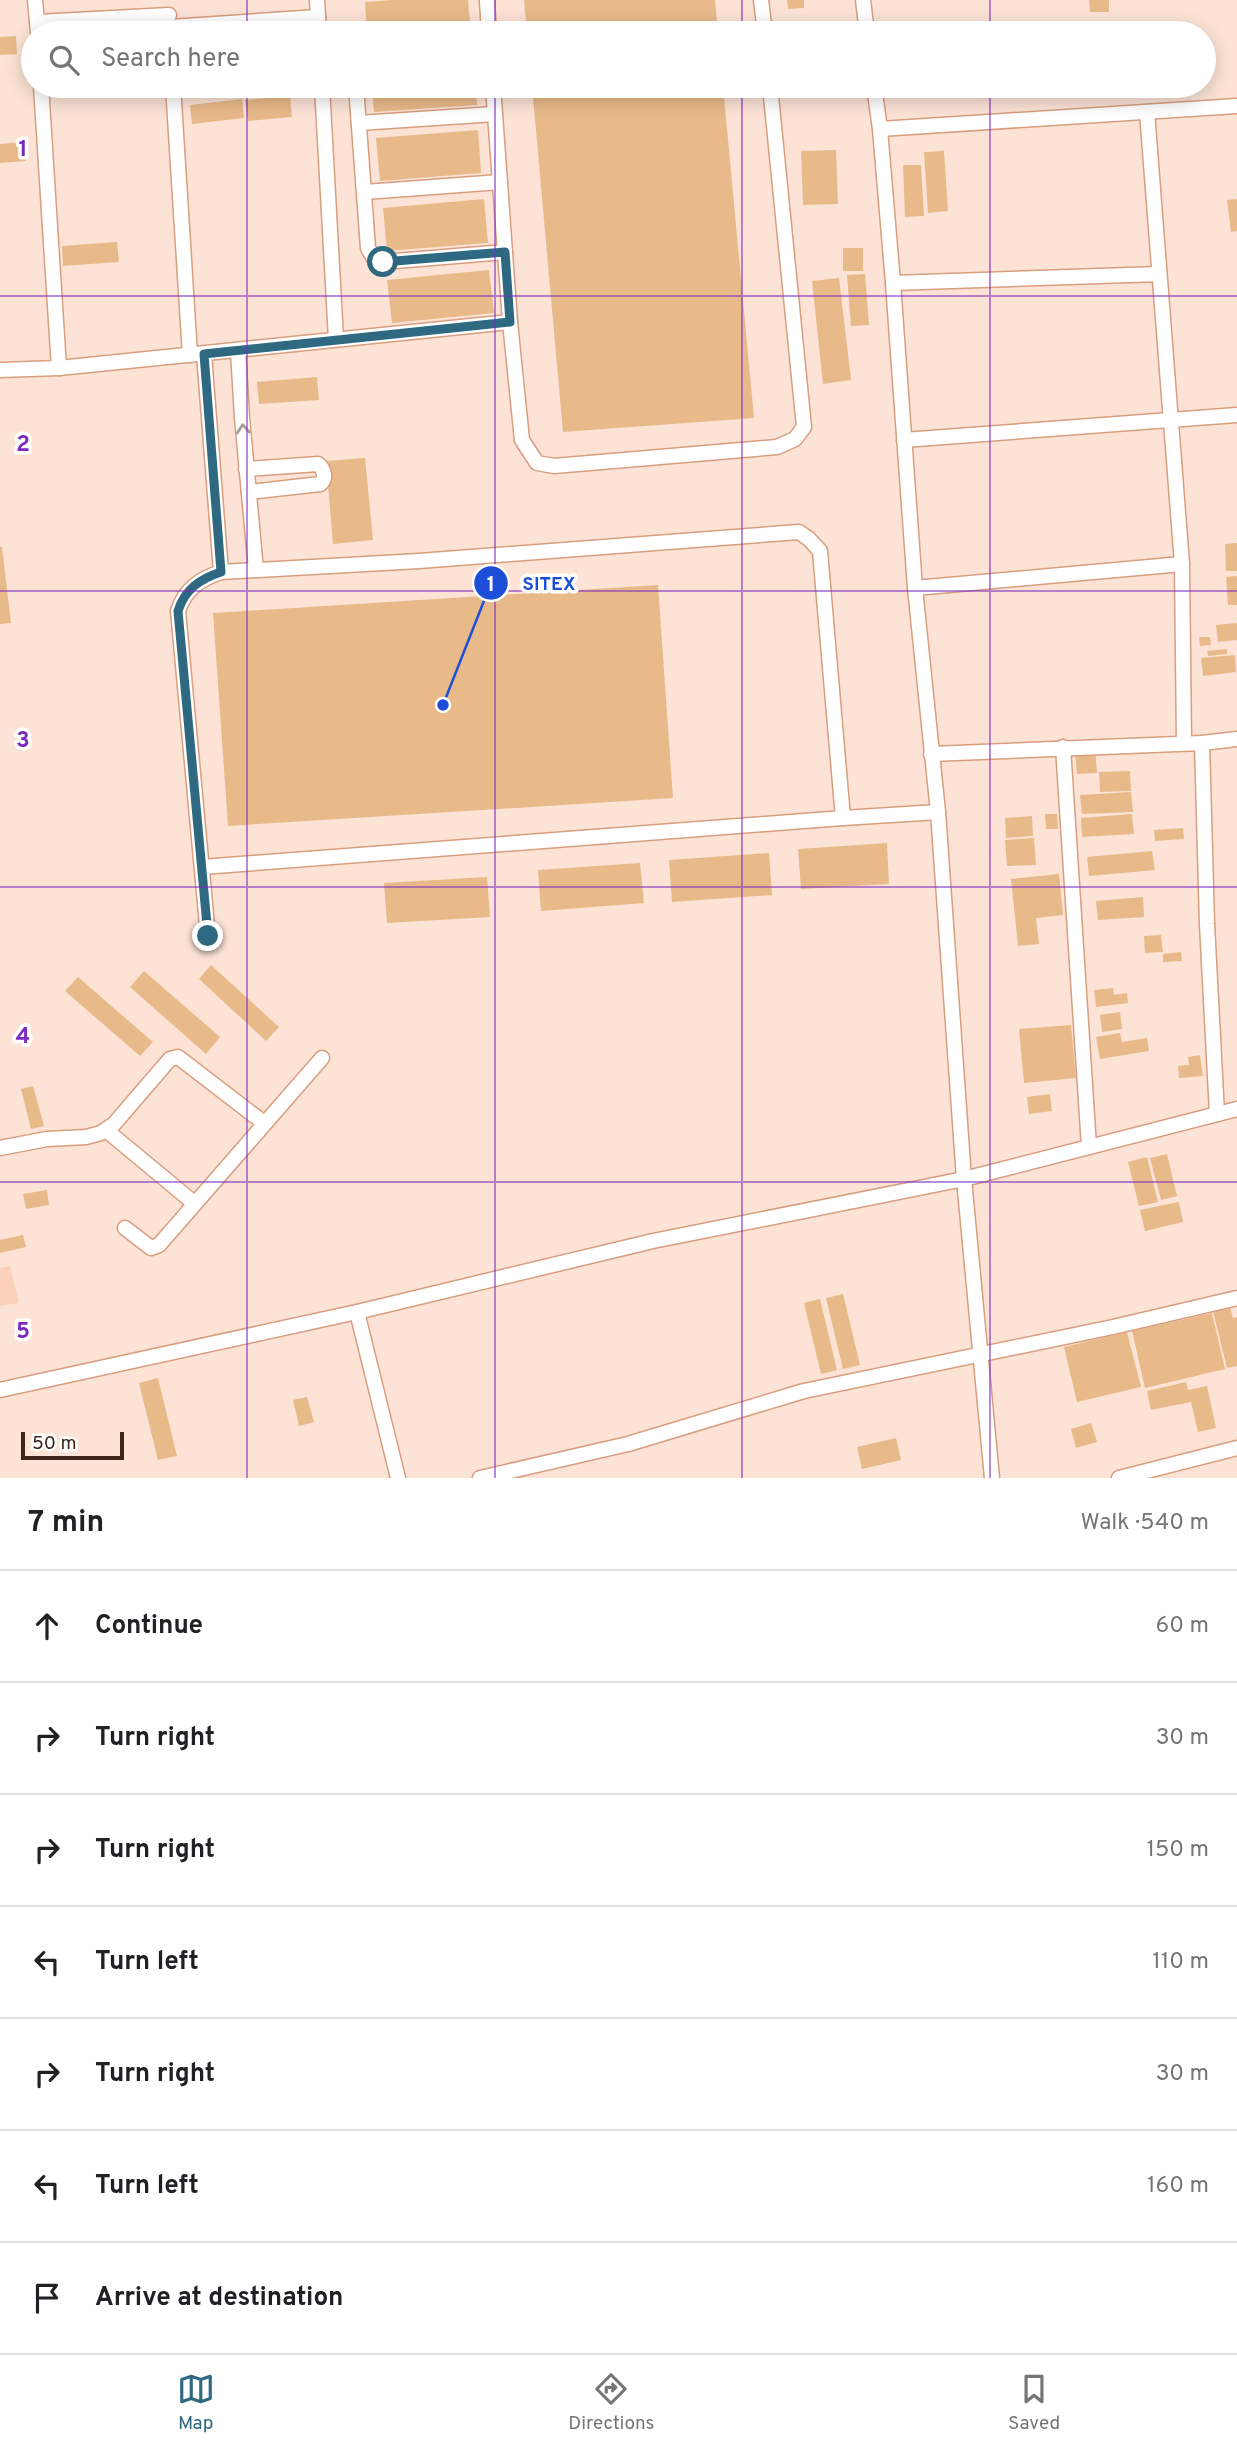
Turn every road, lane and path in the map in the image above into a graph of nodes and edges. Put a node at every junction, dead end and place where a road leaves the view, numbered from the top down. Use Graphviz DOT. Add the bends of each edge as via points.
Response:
graph roads {
  1 [pos="35,0"];
  2 [pos="317,0"];
  3 [pos="487,0"];
  4 [pos="761,0"];
  5 [pos="863,0"];
  6 [pos="318,17"];
  7 [pos="169,19"];
  8 [pos="37,21"];
  9 [pos="136,21"];
  10 [pos="318,21"];
  11 [pos="488,21"];
  12 [pos="764,21"];
  13 [pos="866,21"];
  14 [pos="42,98"];
  15 [pos="174,98"];
  16 [pos="323,98"];
  17 [pos="357,98"];
  18 [pos="494,98"];
  19 [pos="771,98"];
  20 [pos="876,98"];
  21 [pos="1237,106"];
  22 [pos="1147,112"];
  23 [pos="495,114"];
  24 [pos="359,122"];
  25 [pos="880,129"];
  26 [pos="500,182"];
  27 [pos="365,192"];
  28 [pos="505,252"];
  29 [pos="1160,274"];
  30 [pos="893,283"];
  31 [pos="510,322"];
  32 [pos="336,339"];
  33 [pos="238,350"];
  34 [pos="197,354"];
  35 [pos="59,369"];
  36 [pos="0,370"];
  37 [pos="1237,415"];
  38 [pos="1171,419"];
  39 [pos="904,440"];
  40 [pos="246,468"];
  41 [pos="249,492"];
  42 [pos="1182,564"];
  43 [pos="256,570"];
  44 [pos="221,572"];
  45 [pos="915,588"];
  46 [pos="1237,739"];
  47 [pos="1184,743"];
  48 [pos="1202,743"];
  49 [pos="1063,747"];
  50 [pos="931,754"];
  51 [pos="937,812"];
  52 [pos="843,818"];
  53 [pos="202,867"];
  54 [pos="208,936"];
  55 [pos="322,1058"];
  56 [pos="1237,1109"];
  57 [pos="1217,1114"];
  58 [pos="264,1123"];
  59 [pos="106,1130"];
  60 [pos="1089,1147"];
  61 [pos="0,1149"];
  62 [pos="964,1179"];
  63 [pos="194,1203"];
  64 [pos="125,1228"];
  65 [pos="1237,1298"];
  66 [pos="357,1312"];
  67 [pos="979,1354"];
  68 [pos="0,1390"];
  69 [pos="1237,1448"];
  70 [pos="398,1478"];
  71 [pos="480,1478"];
  72 [pos="992,1478"];
  73 [pos="1119,1478"];
  1 -- 8 [label="street"];
  2 -- 6 [label="street"];
  3 -- 11 [label="street"];
  4 -- 12 [label="street"];
  5 -- 13 [label="street"];
  6 -- 7 [label="street"];
  6 -- 10 [label="street"];
  7 -- 9 [label="street"];
  14 -- 35 [label="street"];
  15 -- 34 [label="street"];
  16 -- 32 [label="street"];
  17 -- 24 [label="street"];
  18 -- 23 [label="street"];
  19 -- 31 [label="street" via="804,427 795,439 777,447 554,466 537,463 522,440"];
  20 -- 25 [label="street"];
  21 -- 22 [label="street"];
  22 -- 25 [label="street"];
  22 -- 29 [label="street"];
  23 -- 24 [label="street"];
  23 -- 26 [label="street"];
  24 -- 27 [label="street"];
  25 -- 30 [label="street"];
  26 -- 27 [label="street"];
  26 -- 28 [label="street"];
  27 -- 28 [label="street" via="368,248 383,262"];
  28 -- 31 [label="street"];
  29 -- 30 [label="street"];
  29 -- 38 [label="street"];
  30 -- 39 [label="street"];
  31 -- 32 [label="street"];
  32 -- 33 [label="street"];
  33 -- 34 [label="street"];
  40 -- 33 [label="street, one-way"];
  34 -- 35 [label="street"];
  34 -- 44 [label="street"];
  35 -- 36 [label="street"];
  37 -- 38 [label="street"];
  38 -- 39 [label="street"];
  38 -- 42 [label="street"];
  39 -- 45 [label="street"];
  40 -- 41 [label="street"];
  40 -- 41 [label="street" via="318,464 324,474 320,484"];
  41 -- 43 [label="street"];
  42 -- 45 [label="street"];
  42 -- 47 [label="street"];
  43 -- 44 [label="street"];
  43 -- 52 [label="street" via="799,532 820,551"];
  44 -- 53 [label="street" via="197,582 182,598 178,611"];
  45 -- 50 [label="street"];
  46 -- 48 [label="street"];
  47 -- 48 [label="street"];
  47 -- 49 [label="street"];
  48 -- 57 [label="street"];
  49 -- 50 [label="street"];
  49 -- 60 [label="street"];
  50 -- 51 [label="street"];
  51 -- 52 [label="street"];
  51 -- 62 [label="street"];
  52 -- 53 [label="street"];
  53 -- 54 [label="street"];
  55 -- 58 [label="street"];
  56 -- 57 [label="street"];
  57 -- 60 [label="street"];
  58 -- 59 [label="street" via="174,1057"];
  58 -- 63 [label="street"];
  59 -- 61 [label="street"];
  59 -- 63 [label="street"];
  60 -- 62 [label="street"];
  62 -- 66 [label="street" via="653,1241"];
  62 -- 67 [label="street"];
  63 -- 64 [label="street" via="155,1248"];
  65 -- 67 [label="street"];
  66 -- 68 [label="street"];
  66 -- 70 [label="street"];
  67 -- 71 [label="street" via="804,1391 628,1444"];
  67 -- 72 [label="street"];
  69 -- 73 [label="street"];
}
